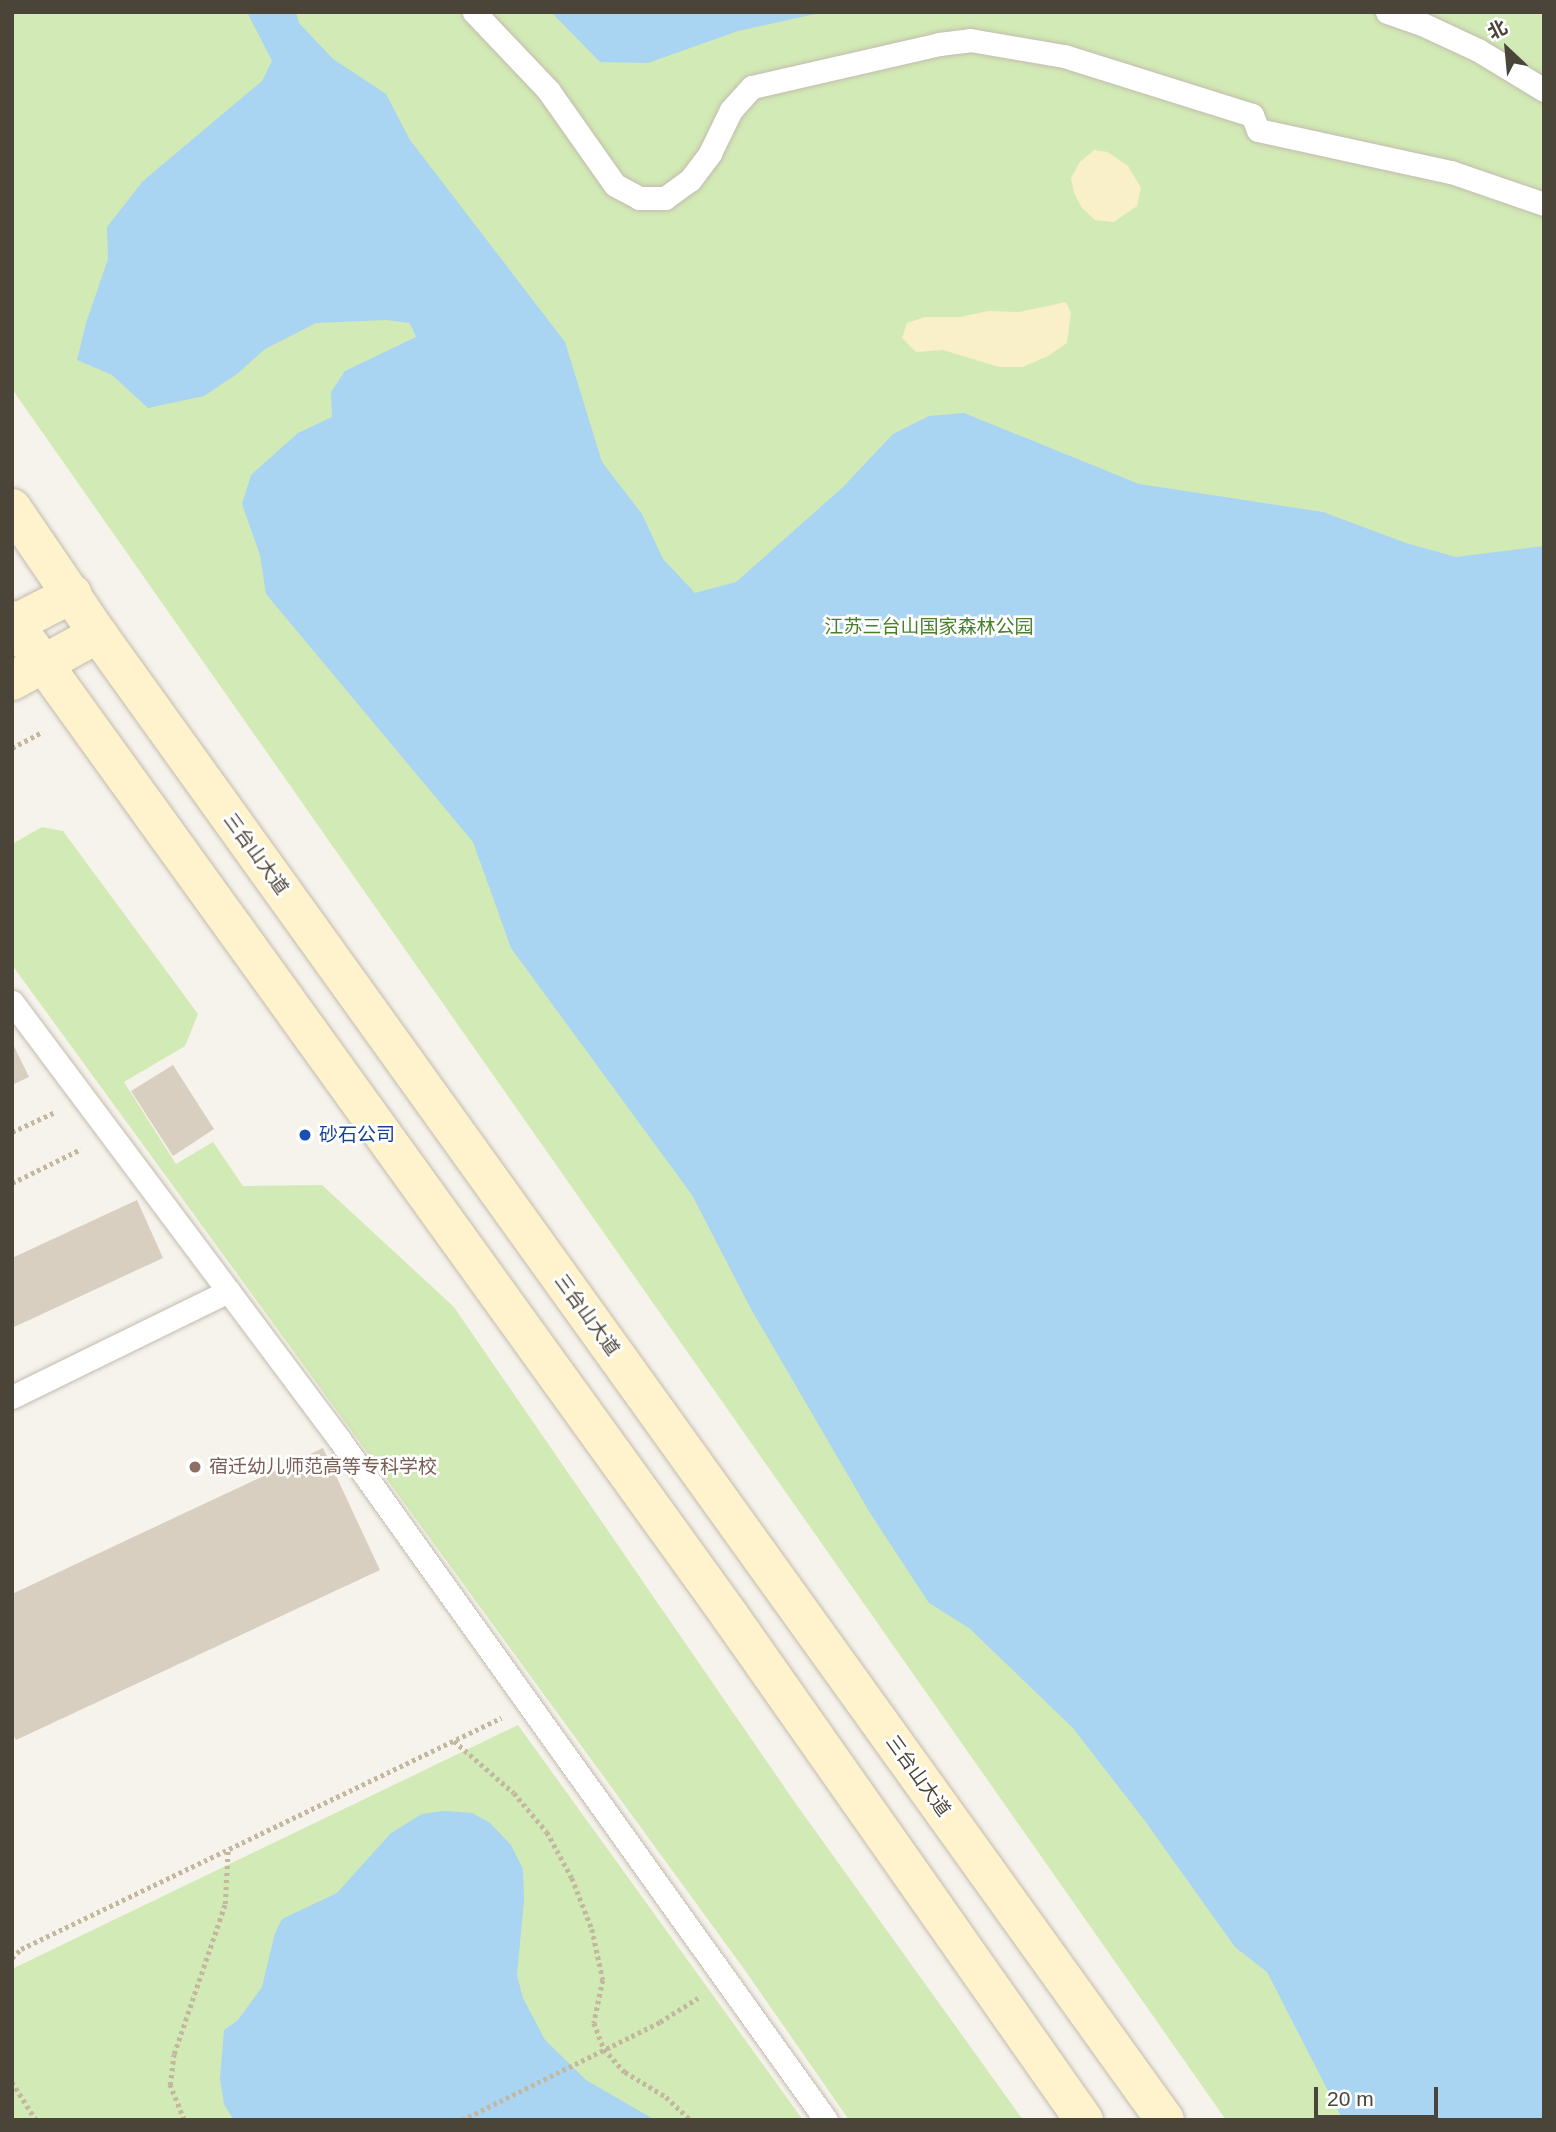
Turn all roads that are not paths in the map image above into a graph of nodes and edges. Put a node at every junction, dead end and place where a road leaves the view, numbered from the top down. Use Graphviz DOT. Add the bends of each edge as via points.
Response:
graph roads {
  1 [pos="474,12"];
  2 [pos="1387,12"];
  3 [pos="1544,90"];
  4 [pos="1544,204"];
  5 [pos="12,508"];
  6 [pos="72,594"];
  7 [pos="13,623"];
  8 [pos="98,634"];
  9 [pos="46,663"];
  10 [pos="12,681"];
  11 [pos="12,1002"];
  12 [pos="228,1291"];
  13 [pos="12,1396"];
  14 [pos="827,2120"];
  15 [pos="1084,2120"];
  16 [pos="1165,2120"];
  1 -- 4 [label="lane" via="548,90 615,185 639,198 665,198 690,180 710,153 731,110 752,87 970,40 1064,56 1252,115 1258,131 1451,172"];
  2 -- 3 [label="lane" via="1478,50"];
  5 -- 6 [label="main road, 三台山大道"];
  6 -- 7 [label="main road"];
  6 -- 8 [label="main road, 三台山大道"];
  7 -- 9 [label="main road"];
  8 -- 9 [label="main road"];
  8 -- 16 [label="main road, 三台山大道"];
  9 -- 10 [label="main road"];
  9 -- 15 [label="main road" via="722,1604"];
  11 -- 12 [label="lane"];
  12 -- 13 [label="lane"];
  12 -- 14 [label="lane"];
}
